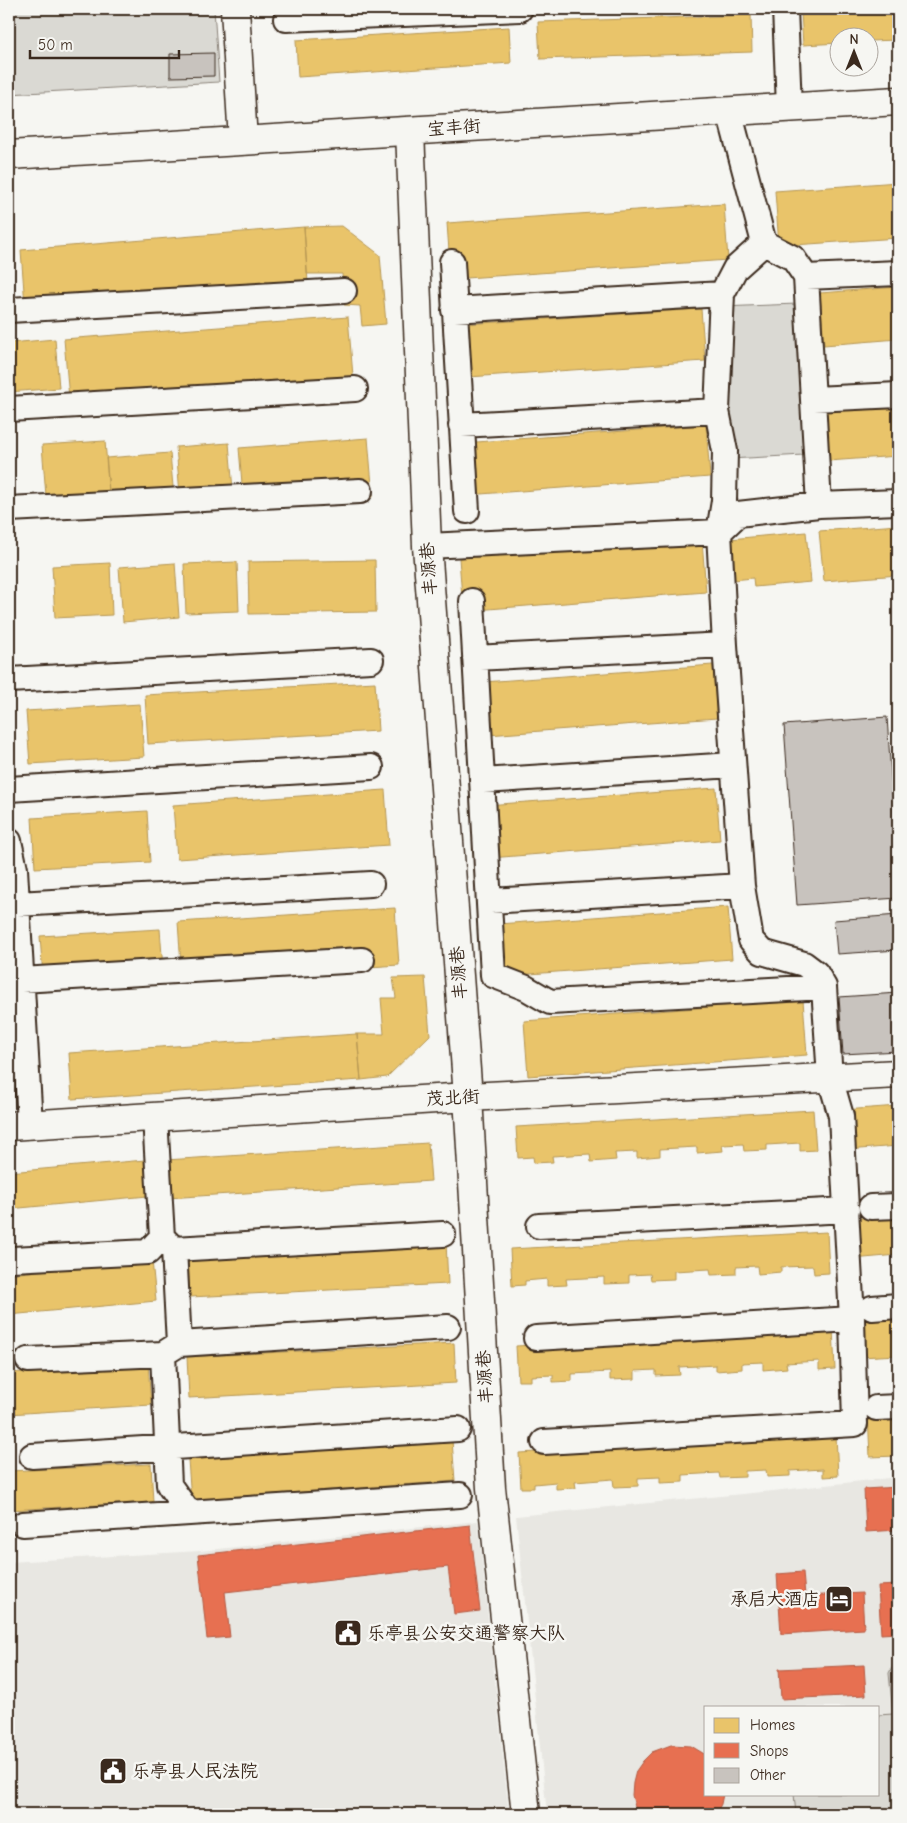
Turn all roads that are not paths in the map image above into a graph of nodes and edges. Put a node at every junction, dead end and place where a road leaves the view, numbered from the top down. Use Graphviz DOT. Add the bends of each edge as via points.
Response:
graph roads {
  1 [pos="235,9"];
  2 [pos="520,9"];
  3 [pos="785,9"];
  4 [pos="286,19"];
  5 [pos="898,100"];
  6 [pos="789,107"];
  7 [pos="729,111"];
  8 [pos="410,131"];
  9 [pos="243,141"];
  10 [pos="9,155"];
  11 [pos="764,243"];
  12 [pos="452,262"];
  13 [pos="898,273"];
  14 [pos="806,277"];
  15 [pos="344,291"];
  16 [pos="722,294"];
  17 [pos="9,310"];
  18 [pos="454,310"];
  19 [pos="356,389"];
  20 [pos="898,395"];
  21 [pos="814,399"];
  22 [pos="9,409"];
  23 [pos="717,411"];
  24 [pos="461,425"];
  25 [pos="360,491"];
  26 [pos="898,502"];
  27 [pos="819,505"];
  28 [pos="9,509"];
  29 [pos="466,512"];
  30 [pos="720,532"];
  31 [pos="427,546"];
  32 [pos="472,601"];
  33 [pos="725,645"];
  34 [pos="475,658"];
  35 [pos="371,660"];
  36 [pos="9,680"];
  37 [pos="733,765"];
  38 [pos="371,767"];
  39 [pos="483,781"];
  40 [pos="9,789"];
  41 [pos="9,841"];
  42 [pos="12,868"];
  43 [pos="371,884"];
  44 [pos="742,886"];
  45 [pos="490,901"];
  46 [pos="17,904"];
  47 [pos="362,960"];
  48 [pos="17,985"];
  49 [pos="824,986"];
  50 [pos="898,1074"];
  51 [pos="830,1078"];
  52 [pos="468,1097"];
  53 [pos="155,1117"];
  54 [pos="20,1125"];
  55 [pos="898,1206"];
  56 [pos="871,1207"];
  57 [pos="847,1210"];
  58 [pos="539,1226"];
  59 [pos="443,1234"];
  60 [pos="168,1243"];
  61 [pos="12,1259"];
  62 [pos="898,1306"];
  63 [pos="862,1314"];
  64 [pos="448,1327"];
  65 [pos="536,1338"];
  66 [pos="171,1349"];
  67 [pos="28,1360"];
  68 [pos="458,1429"];
  69 [pos="544,1442"];
  70 [pos="167,1448"];
  71 [pos="32,1456"];
  72 [pos="460,1495"];
  73 [pos="189,1513"];
  74 [pos="23,1524"];
  75 [pos="526,1814"];
  1 -- 9 [label="street"];
  2 -- 4 [label="street"];
  3 -- 6 [label="street"];
  5 -- 6 [label="street, 宝丰街"];
  6 -- 7 [label="street, 宝丰街"];
  7 -- 8 [label="street, 宝丰街"];
  7 -- 11 [label="street"];
  8 -- 9 [label="street, 宝丰街"];
  8 -- 31 [label="street, 丰源巷"];
  9 -- 10 [label="street, 宝丰街"];
  11 -- 14 [label="street" via="793,258"];
  11 -- 16 [label="street" via="735,269"];
  12 -- 18 [label="street"];
  13 -- 14 [label="street"];
  14 -- 21 [label="street"];
  15 -- 17 [label="street"];
  16 -- 18 [label="street"];
  16 -- 23 [label="street"];
  18 -- 24 [label="street"];
  19 -- 22 [label="street"];
  20 -- 21 [label="street"];
  21 -- 27 [label="street"];
  23 -- 24 [label="street"];
  23 -- 30 [label="street" via="725,451"];
  24 -- 29 [label="street"];
  25 -- 28 [label="street"];
  26 -- 27 [label="street"];
  27 -- 30 [label="street" via="738,514"];
  30 -- 31 [label="street"];
  30 -- 33 [label="street"];
  31 -- 52 [label="street, 丰源巷"];
  32 -- 34 [label="street"];
  33 -- 34 [label="street"];
  33 -- 37 [label="street"];
  34 -- 39 [label="street"];
  35 -- 36 [label="street"];
  37 -- 39 [label="street"];
  37 -- 44 [label="street"];
  38 -- 40 [label="street"];
  39 -- 45 [label="street"];
  41 -- 42 [label="street"];
  42 -- 46 [label="street"];
  43 -- 46 [label="street"];
  44 -- 45 [label="street"];
  44 -- 49 [label="street" via="751,940 762,952 804,964 816,973"];
  45 -- 49 [label="street" via="494,975 550,1002"];
  46 -- 48 [label="street"];
  47 -- 48 [label="street"];
  48 -- 54 [label="street"];
  49 -- 51 [label="street"];
  50 -- 51 [label="street, 茂北街"];
  51 -- 52 [label="street, 茂北街"];
  51 -- 57 [label="street" via="841,1116"];
  52 -- 53 [label="street, 茂北街"];
  52 -- 75 [label="street, 丰源巷" via="492,1488"];
  53 -- 54 [label="street, 茂北街"];
  53 -- 60 [label="street"];
  55 -- 56 [label="street"];
  57 -- 58 [label="street"];
  57 -- 63 [label="street"];
  59 -- 60 [label="street"];
  60 -- 61 [label="street" via="148,1252"];
  60 -- 66 [label="street"];
  62 -- 63 [label="street"];
  63 -- 65 [label="street"];
  63 -- 69 [label="street" via="855,1424"];
  64 -- 66 [label="street"];
  66 -- 67 [label="street"];
  66 -- 70 [label="street"];
  68 -- 70 [label="street"];
  70 -- 71 [label="street"];
  70 -- 73 [label="street" via="169,1485"];
  72 -- 73 [label="street"];
  73 -- 74 [label="street"];
}
